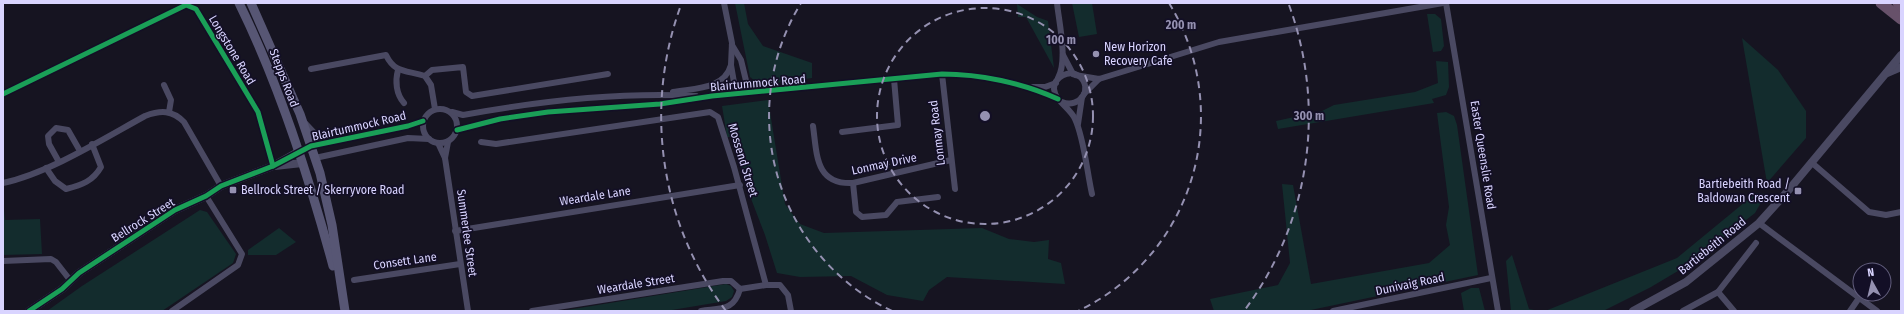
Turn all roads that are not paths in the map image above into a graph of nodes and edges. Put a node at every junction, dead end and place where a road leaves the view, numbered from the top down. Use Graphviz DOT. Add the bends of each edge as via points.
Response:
graph roads {
  1 [pos="239,3"];
  2 [pos="251,3"];
  3 [pos="724,3"];
  4 [pos="1057,3"];
  5 [pos="1445,3"];
  6 [pos="1881,3"];
  7 [pos="1898,3"];
  8 [pos="1900,16"];
  9 [pos="732,44"];
  10 [pos="1063,53"];
  11 [pos="1901,55"];
  12 [pos="1901,62"];
  13 [pos="731,64"];
  14 [pos="1901,67"];
  15 [pos="311,69"];
  16 [pos="398,70"];
  17 [pos="608,74"];
  18 [pos="942,74"];
  19 [pos="1074,74"];
  20 [pos="1886,74"];
  21 [pos="425,76"];
  22 [pos="894,79"];
  23 [pos="1099,79"];
  24 [pos="1056,82"];
  25 [pos="164,85"];
  26 [pos="1027,87"];
  27 [pos="749,93"];
  28 [pos="3,94"];
  29 [pos="659,94"];
  30 [pos="736,94"];
  31 [pos="712,96"];
  32 [pos="1083,96"];
  33 [pos="1060,101"];
  34 [pos="404,102"];
  35 [pos="435,109"];
  36 [pos="169,112"];
  37 [pos="452,112"];
  38 [pos="300,114"];
  39 [pos="423,121"];
  40 [pos="1078,124"];
  41 [pos="813,126"];
  42 [pos="457,130"];
  43 [pos="842,132"];
  44 [pos="429,139"];
  45 [pos="448,142"];
  46 [pos="481,142"];
  47 [pos="331,143"];
  48 [pos="438,143"];
  49 [pos="92,144"];
  50 [pos="311,146"];
  51 [pos="80,151"];
  52 [pos="298,152"];
  53 [pos="315,158"];
  54 [pos="445,158"];
  55 [pos="951,160"];
  56 [pos="59,162"];
  57 [pos="1811,162"];
  58 [pos="302,163"];
  59 [pos="273,166"];
  60 [pos="46,168"];
  61 [pos="3,183"];
  62 [pos="853,183"];
  63 [pos="740,185"];
  64 [pos="221,186"];
  65 [pos="955,189"];
  66 [pos="1092,194"];
  67 [pos="206,196"];
  68 [pos="938,197"];
  69 [pos="1901,212"];
  70 [pos="1759,223"];
  71 [pos="455,231"];
  72 [pos="1756,243"];
  73 [pos="3,261"];
  74 [pos="460,264"];
  75 [pos="1491,278"];
  76 [pos="70,280"];
  77 [pos="354,280"];
  78 [pos="766,285"];
  79 [pos="740,289"];
  80 [pos="1718,292"];
  81 [pos="1852,293"];
  82 [pos="1856,302"];
  83 [pos="1865,302"];
  84 [pos="344,308"];
  85 [pos="28,311"];
  86 [pos="172,311"];
  87 [pos="468,311"];
  88 [pos="532,311"];
  89 [pos="701,311"];
  90 [pos="791,311"];
  91 [pos="1333,311"];
  92 [pos="1498,311"];
  93 [pos="1633,311"];
  94 [pos="1683,311"];
  95 [pos="1734,311"];
  96 [pos="1850,311"];
  97 [pos="1877,311"];
  1 -- 52 [label="main road, Stepps Road" via="272,80"];
  2 -- 38 [label="main road, Stepps Road"];
  3 -- 9 [label="street"];
  4 -- 10 [label="street"];
  5 -- 23 [label="street" via="1219,42"];
  5 -- 75 [label="street, Easter Queenslie Road"];
  6 -- 8 [label="highway"];
  7 -- 8 [label="highway"];
  9 -- 13 [label="street"];
  9 -- 27 [label="street" via="741,60"];
  10 -- 19 [label="street"];
  10 -- 24 [label="street" via="1061,71"];
  11 -- 20 [label="street, Bartiebeith Road"];
  12 -- 20 [label="street, Bartiebeith Road"];
  13 -- 29 [label="street" via="724,78 712,86"];
  13 -- 30 [label="street"];
  14 -- 20 [label="street"];
  15 -- 16 [label="street" via="386,55 391,65"];
  16 -- 21 [label="street"];
  16 -- 34 [label="street" via="397,87"];
  17 -- 21 [label="street" via="472,96 466,92 463,67 432,70"];
  18 -- 22 [label="street, Blairtummock Road"];
  18 -- 26 [label="street, Blairtummock Road" via="975,77"];
  18 -- 55 [label="street, Lonmay Road"];
  19 -- 23 [label="street"];
  19 -- 24 [label="street" via="1064,74"];
  19 -- 32 [label="street" via="1083,80"];
  20 -- 57 [label="street, Bartiebeith Road"];
  21 -- 35 [label="street" via="431,85"];
  22 -- 27 [label="street, Blairtummock Road"];
  22 -- 43 [label="street" via="898,125"];
  23 -- 32 [label="street"];
  24 -- 26 [label="street, Blairtummock Road" via="1045,87"];
  24 -- 33 [label="street" via="1054,90"];
  25 -- 36 [label="street" via="171,100"];
  26 -- 33 [label="street, Blairtummock Road"];
  27 -- 30 [label="street, Blairtummock Road"];
  28 -- 59 [label="street, Longstone Road" via="186,6 196,9 258,112"];
  29 -- 31 [label="street, Blairtummock Road"];
  29 -- 37 [label="street, Blairtummock Road" via="547,102 463,115"];
  30 -- 31 [label="street, Blairtummock Road"];
  31 -- 42 [label="street, Blairtummock Road" via="660,104 548,112 500,119"];
  32 -- 33 [label="street" via="1072,104"];
  32 -- 40 [label="street"];
  33 -- 40 [label="street" via="1071,111"];
  35 -- 37 [label="street" via="444,108"];
  35 -- 39 [label="street" via="428,113"];
  36 -- 49 [label="street" via="156,112 145,116"];
  36 -- 64 [label="street" via="178,115 184,122"];
  37 -- 42 [label="street" via="456,117"];
  38 -- 47 [label="street" via="313,133"];
  38 -- 50 [label="main road, Stepps Road"];
  39 -- 44 [label="street" via="425,134"];
  39 -- 47 [label="street, Blairtummock Road"];
  40 -- 66 [label="street"];
  41 -- 62 [label="street, Lonmay Drive" via="819,164 823,173 834,181"];
  42 -- 45 [label="street"];
  44 -- 48 [label="street"];
  44 -- 53 [label="street, Blairtummock Road" via="408,138"];
  45 -- 48 [label="street"];
  45 -- 54 [label="street"];
  46 -- 63 [label="street, Mossend Street" via="496,144 710,112 718,117"];
  47 -- 50 [label="street, Blairtummock Road"];
  48 -- 54 [label="street"];
  49 -- 51 [label="street"];
  49 -- 60 [label="street" via="100,166 96,176 79,186 66,189 55,181"];
  50 -- 52 [label="street, Blairtummock Road"];
  50 -- 53 [label="main road, Stepps Road"];
  51 -- 56 [label="street"];
  51 -- 56 [label="street" via="68,130 56,128 48,136 48,144"];
  52 -- 58 [label="main road, Stepps Road"];
  52 -- 59 [label="street, Bellrock Street"];
  53 -- 58 [label="main road"];
  53 -- 84 [label="main road, Stepps Road" via="332,225"];
  54 -- 71 [label="street, Summerlee Street"];
  55 -- 62 [label="street, Lonmay Drive"];
  55 -- 65 [label="street, Lonmay Road"];
  56 -- 60 [label="street"];
  57 -- 69 [label="street" via="1869,212 1886,215"];
  57 -- 70 [label="street, Bartiebeith Road"];
  58 -- 59 [label="street, Bellrock Street"];
  58 -- 84 [label="main road, Stepps Road"];
  59 -- 64 [label="street, Bellrock Street"];
  60 -- 61 [label="street" via="22,179"];
  62 -- 68 [label="street" via="856,212 862,217 886,215 898,202"];
  63 -- 71 [label="street, Weardale Lane"];
  63 -- 78 [label="street, Mossend Street"];
  64 -- 67 [label="street, Bellrock Street"];
  67 -- 76 [label="street, Bellrock Street" via="175,210"];
  67 -- 86 [label="street" via="242,254 238,265"];
  70 -- 81 [label="street"];
  70 -- 93 [label="street, Bartiebeith Road" via="1686,282"];
  71 -- 74 [label="street, Summerlee Street"];
  72 -- 80 [label="street"];
  73 -- 76 [label="street" via="51,259"];
  74 -- 77 [label="street, Consett Lane"];
  74 -- 87 [label="street, Summerlee Street"];
  75 -- 91 [label="street, Dunivaig Road"];
  75 -- 92 [label="street, Easter Queenslie Road"];
  76 -- 85 [label="street, Bellrock Street"];
  78 -- 79 [label="street"];
  78 -- 90 [label="street" via="780,285 788,295"];
  79 -- 88 [label="street, Weardale Street" via="731,281 723,281"];
  79 -- 89 [label="street" via="737,301 728,306"];
  80 -- 94 [label="street"];
  80 -- 95 [label="street"];
  82 -- 96 [label="street"];
  83 -- 97 [label="street"];
}
